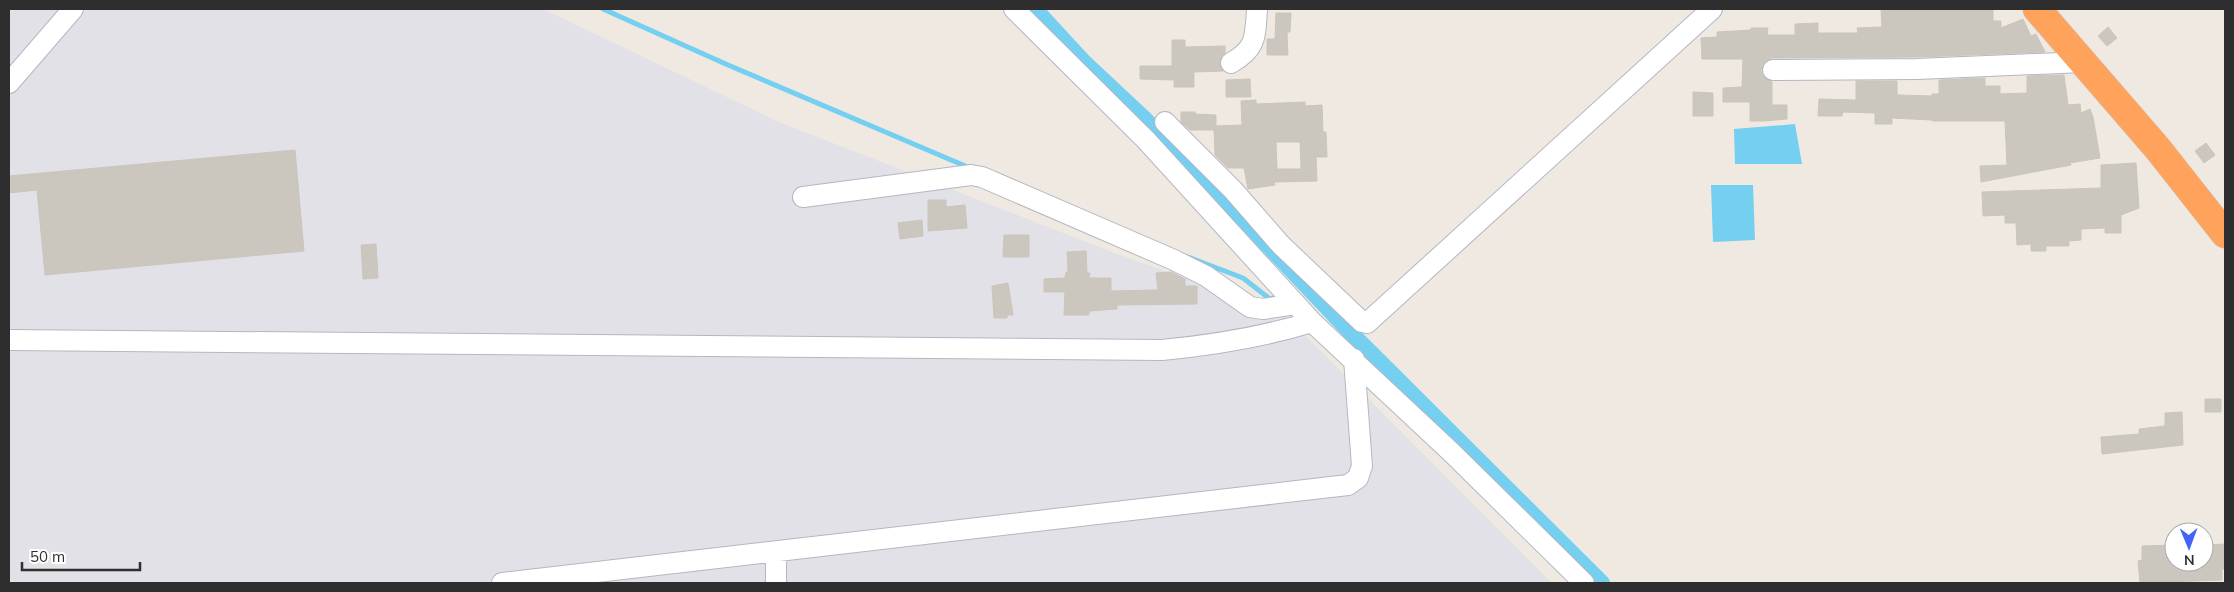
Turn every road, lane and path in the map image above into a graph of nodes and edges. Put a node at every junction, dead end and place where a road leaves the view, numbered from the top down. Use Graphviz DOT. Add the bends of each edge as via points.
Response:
graph roads {
  1 [pos="73,9"];
  2 [pos="1014,9"];
  3 [pos="1256,9"];
  4 [pos="1712,9"];
  5 [pos="2037,9"];
  6 [pos="2084,62"];
  7 [pos="1231,63"];
  8 [pos="1773,70"];
  9 [pos="9,83"];
  10 [pos="1164,122"];
  11 [pos="804,197"];
  12 [pos="2225,234"];
  13 [pos="1281,245"];
  14 [pos="1260,264"];
  15 [pos="1296,304"];
  16 [pos="1312,322"];
  17 [pos="9,340"];
  18 [pos="1354,359"];
  19 [pos="776,552"];
  20 [pos="502,583"];
  21 [pos="776,583"];
  22 [pos="1584,583"];
  1 -- 9 [label="street"];
  2 -- 14 [label="street" via="1140,134"];
  3 -- 7 [label="street" via="1254,43 1249,51"];
  4 -- 13 [label="street" via="1369,322 1362,322"];
  5 -- 6 [label="highway"];
  6 -- 8 [label="street" via="1917,70"];
  6 -- 12 [label="highway"];
  10 -- 13 [label="street" via="1233,190"];
  11 -- 15 [label="street" via="971,175 982,177 1174,260 1206,276 1250,307 1263,309"];
  13 -- 14 [label="street"];
  14 -- 15 [label="street"];
  15 -- 16 [label="street"];
  16 -- 17 [label="street" via="1272,334 1162,350"];
  16 -- 18 [label="street"];
  18 -- 19 [label="street" via="1362,466 1358,478 1348,485"];
  18 -- 22 [label="street"];
  19 -- 20 [label="street"];
  19 -- 21 [label="street"];
}
